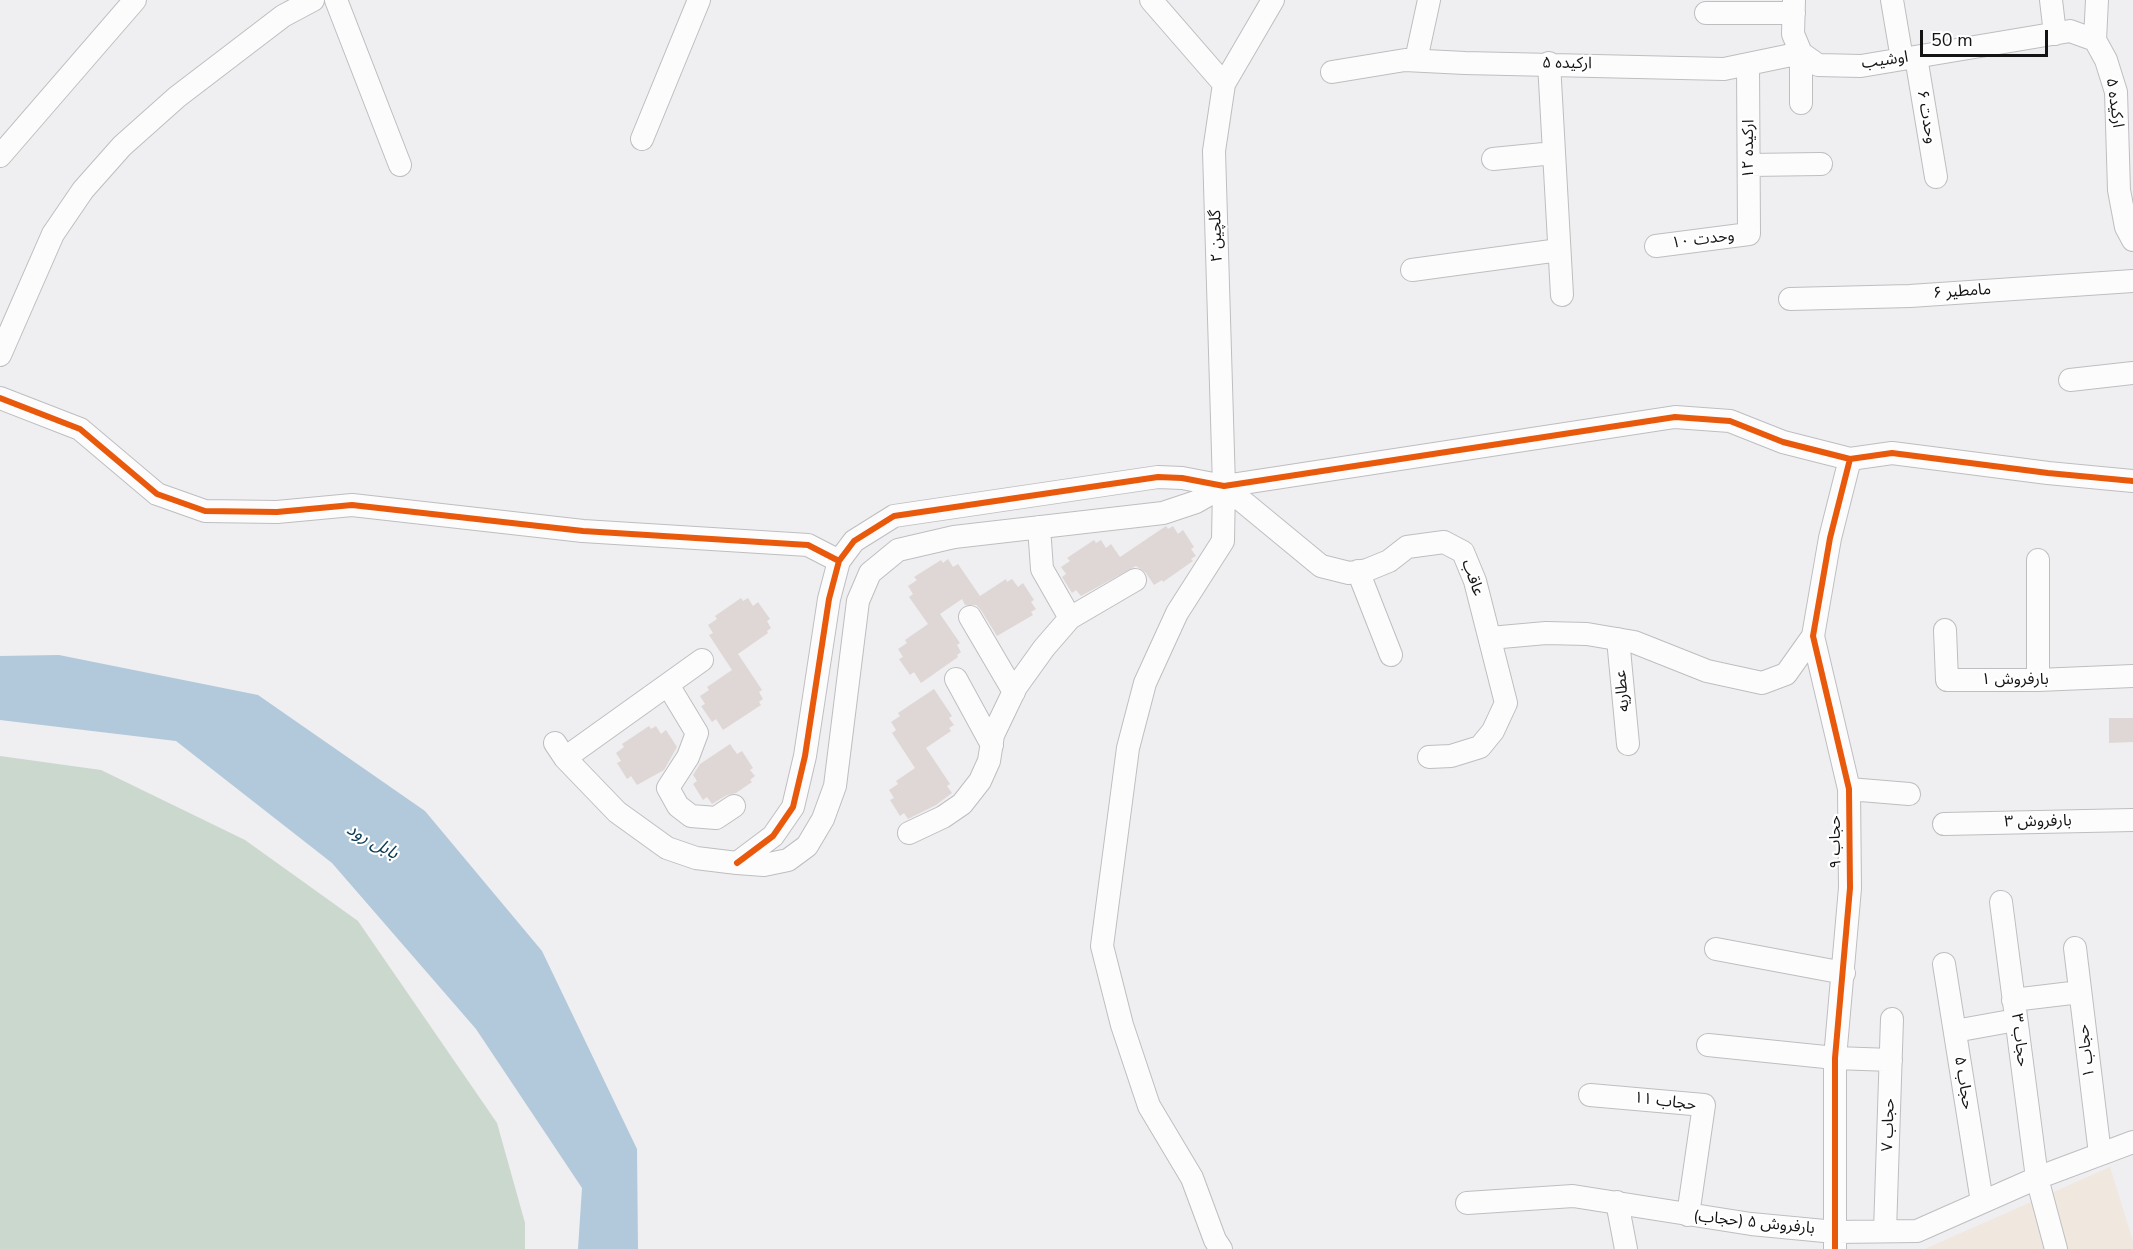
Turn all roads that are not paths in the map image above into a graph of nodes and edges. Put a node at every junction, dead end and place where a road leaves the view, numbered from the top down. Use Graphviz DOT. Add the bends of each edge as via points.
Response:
graph roads {
  1 [pos="135,0"];
  2 [pos="314,0"];
  3 [pos="336,0"];
  4 [pos="699,0"];
  5 [pos="1151,0"];
  6 [pos="1273,0"];
  7 [pos="1430,0"];
  8 [pos="1892,0"];
  9 [pos="2050,0"];
  10 [pos="2097,0"];
  11 [pos="1794,7"];
  12 [pos="1706,13"];
  13 [pos="2055,34"];
  14 [pos="2095,40"];
  15 [pos="1801,53"];
  16 [pos="1909,58"];
  17 [pos="1416,60"];
  18 [pos="1549,63"];
  19 [pos="1748,64"];
  20 [pos="1332,72"];
  21 [pos="1224,84"];
  22 [pos="1801,103"];
  23 [pos="642,139"];
  24 [pos="1554,153"];
  25 [pos="0,156"];
  26 [pos="1493,159"];
  27 [pos="400,165"];
  28 [pos="1749,165"];
  29 [pos="1821,165"];
  30 [pos="1936,177"];
  31 [pos="1749,234"];
  32 [pos="2133,240"];
  33 [pos="1656,246"];
  34 [pos="1559,250"];
  35 [pos="1412,270"];
  36 [pos="2133,280"];
  37 [pos="1562,295"];
  38 [pos="1790,299"];
  39 [pos="0,355"];
  40 [pos="2133,373"];
  41 [pos="2070,380"];
  42 [pos="0,398"];
  43 [pos="1850,459"];
  44 [pos="2133,481"];
  45 [pos="1224,486"];
  46 [pos="954,508"];
  47 [pos="1039,527"];
  48 [pos="954,537"];
  49 [pos="2038,560"];
  50 [pos="839,561"];
  51 [pos="1358,571"];
  52 [pos="1135,580"];
  53 [pos="970,617"];
  54 [pos="1070,618"];
  55 [pos="1945,630"];
  56 [pos="1813,636"];
  57 [pos="1490,638"];
  58 [pos="1618,639"];
  59 [pos="1391,655"];
  60 [pos="702,660"];
  61 [pos="2133,676"];
  62 [pos="956,679"];
  63 [pos="2038,681"];
  64 [pos="668,685"];
  65 [pos="1014,692"];
  66 [pos="1628,744"];
  67 [pos="992,745"];
  68 [pos="1429,757"];
  69 [pos="1849,789"];
  70 [pos="1909,794"];
  71 [pos="734,806"];
  72 [pos="2133,820"];
  73 [pos="1944,824"];
  74 [pos="909,833"];
  75 [pos="737,863"];
  76 [pos="2001,902"];
  77 [pos="2075,948"];
  78 [pos="1716,950"];
  79 [pos="1944,964"];
  80 [pos="1844,973"];
  81 [pos="2080,992"];
  82 [pos="2015,1010"];
  83 [pos="1892,1019"];
  84 [pos="1955,1031"];
  85 [pos="1708,1045"];
  86 [pos="1835,1058"];
  87 [pos="1890,1060"];
  88 [pos="1590,1095"];
  89 [pos="2133,1142"];
  90 [pos="2100,1154"];
  91 [pos="2037,1178"];
  92 [pos="1617,1202"];
  93 [pos="1982,1202"];
  94 [pos="1467,1203"];
  95 [pos="1688,1215"];
  96 [pos="1885,1231"];
  97 [pos="1835,1240"];
  98 [pos="1221,1249"];
  99 [pos="1626,1249"];
  100 [pos="2056,1249"];
  1 -- 25 [label="street"];
  2 -- 39 [label="street" via="283,16 185,90 122,146 83,190 53,234"];
  3 -- 27 [label="street"];
  4 -- 23 [label="street"];
  5 -- 21 [label="street"];
  6 -- 21 [label="street, گلچین ۲"];
  7 -- 17 [label="street"];
  8 -- 16 [label="street, وحدت ۶"];
  9 -- 13 [label="street"];
  10 -- 14 [label="street"];
  11 -- 12 [label="street"];
  11 -- 15 [label="street" via="1793,34"];
  13 -- 14 [label="street, اوشیب" via="2070,32"];
  13 -- 16 [label="street, اوشیب"];
  14 -- 32 [label="street, ارکیده ۵" via="2116,92 2119,190 2126,227"];
  15 -- 16 [label="street, اوشیب" via="1818,65 1861,66"];
  15 -- 19 [label="street, ارکیده ۵"];
  15 -- 22 [label="street"];
  16 -- 30 [label="street, وحدت ۶"];
  17 -- 18 [label="street, ارکیده ۵"];
  17 -- 20 [label="street, ارکیده ۵"];
  18 -- 19 [label="street, ارکیده ۵" via="1724,69"];
  18 -- 24 [label="street"];
  19 -- 28 [label="street, ارکیده ۱۲"];
  21 -- 45 [label="street, گلچین ۲" via="1214,151"];
  24 -- 26 [label="street"];
  24 -- 34 [label="street"];
  28 -- 29 [label="street"];
  28 -- 31 [label="street, ارکیده ۱۲"];
  31 -- 33 [label="street, وحدت ۱۰"];
  34 -- 35 [label="street"];
  34 -- 37 [label="street"];
  36 -- 38 [label="street, مامطیر ۶" via="1910,296"];
  40 -- 41 [label="street"];
  42 -- 50 [label="street" via="80,429 157,494 205,511 277,512 352,505 583,531 808,545"];
  43 -- 44 [label="street" via="1892,453"];
  43 -- 45 [label="street" via="1783,442 1730,421 1675,417"];
  43 -- 56 [label="street, حجاب ۹" via="1830,538"];
  45 -- 46 [label="street" via="1158,477"];
  45 -- 47 [label="street" via="1196,502 1163,513"];
  45 -- 51 [label="street, عاقب" via="1321,566 1349,573"];
  45 -- 98 [label="street, گلچین ۲" via="1223,541 1177,613 1145,683 1131,737 1102,946 1122,1025 1149,1106 1192,1178"];
  46 -- 48 [label="street"];
  46 -- 50 [label="street" via="894,516 854,541"];
  47 -- 48 [label="street"];
  47 -- 54 [label="street" via="1042,569"];
  48 -- 75 [label="street" via="898,550 870,573 858,601 836,786 823,819 807,846 788,860 764,865"];
  49 -- 63 [label="street"];
  50 -- 75 [label="street" via="828,599 805,756 793,807 773,836"];
  51 -- 57 [label="street, عاقب" via="1389,561 1407,547 1444,542 1463,552"];
  51 -- 59 [label="street"];
  52 -- 54 [label="street"];
  53 -- 65 [label="street"];
  54 -- 65 [label="street"];
  55 -- 63 [label="street, بارفروش ۱" via="1947,680"];
  56 -- 58 [label="street" via="1786,674 1762,683 1707,671"];
  56 -- 69 [label="street, حجاب ۹"];
  57 -- 58 [label="street" via="1546,633"];
  57 -- 68 [label="street, عاقب" via="1506,703 1493,731 1480,747 1451,756"];
  58 -- 66 [label="street, عطاریه"];
  60 -- 64 [label="street"];
  61 -- 63 [label="street, بارفروش ۱"];
  62 -- 67 [label="street"];
  64 -- 71 [label="street" via="697,733 688,757 668,788 678,806 692,816 716,818"];
  64 -- 75 [label="street" via="560,751 617,812 667,848 696,858"];
  65 -- 67 [label="street"];
  67 -- 74 [label="street" via="980,781 962,804"];
  69 -- 70 [label="street"];
  69 -- 80 [label="street, حجاب ۹" via="1850,888"];
  72 -- 73 [label="street, بارفروش ۳"];
  76 -- 82 [label="street, حجاب ۳"];
  77 -- 81 [label="street, حجاب ۱"];
  78 -- 80 [label="street"];
  79 -- 84 [label="street, حجاب ۵"];
  80 -- 86 [label="street, حجاب ۹"];
  81 -- 82 [label="street"];
  81 -- 90 [label="street, حجاب ۱"];
  82 -- 84 [label="street"];
  82 -- 91 [label="street, حجاب ۳"];
  83 -- 87 [label="street, حجاب ۷"];
  84 -- 93 [label="street, حجاب ۵"];
  85 -- 86 [label="street"];
  86 -- 87 [label="street"];
  86 -- 97 [label="street, حجاب ۹"];
  87 -- 96 [label="street, حجاب ۷"];
  88 -- 95 [label="street, حجاب ۱۱" via="1704,1105"];
  89 -- 90 [label="street, بارفروش ۵ (حجاب)"];
  90 -- 91 [label="street, بارفروش ۵ (حجاب)"];
  91 -- 93 [label="street, بارفروش ۵ (حجاب)"];
  91 -- 100 [label="street, حجاب ۳"];
  92 -- 94 [label="street, بارفروش ۵ (حجاب)" via="1573,1196"];
  92 -- 95 [label="street, بارفروش ۵ (حجاب)"];
  92 -- 99 [label="street"];
  93 -- 96 [label="street, بارفروش ۵ (حجاب)" via="1917,1232"];
  95 -- 97 [label="street, بارفروش ۵ (حجاب)"];
  96 -- 97 [label="street, بارفروش ۵ (حجاب)"];
}
